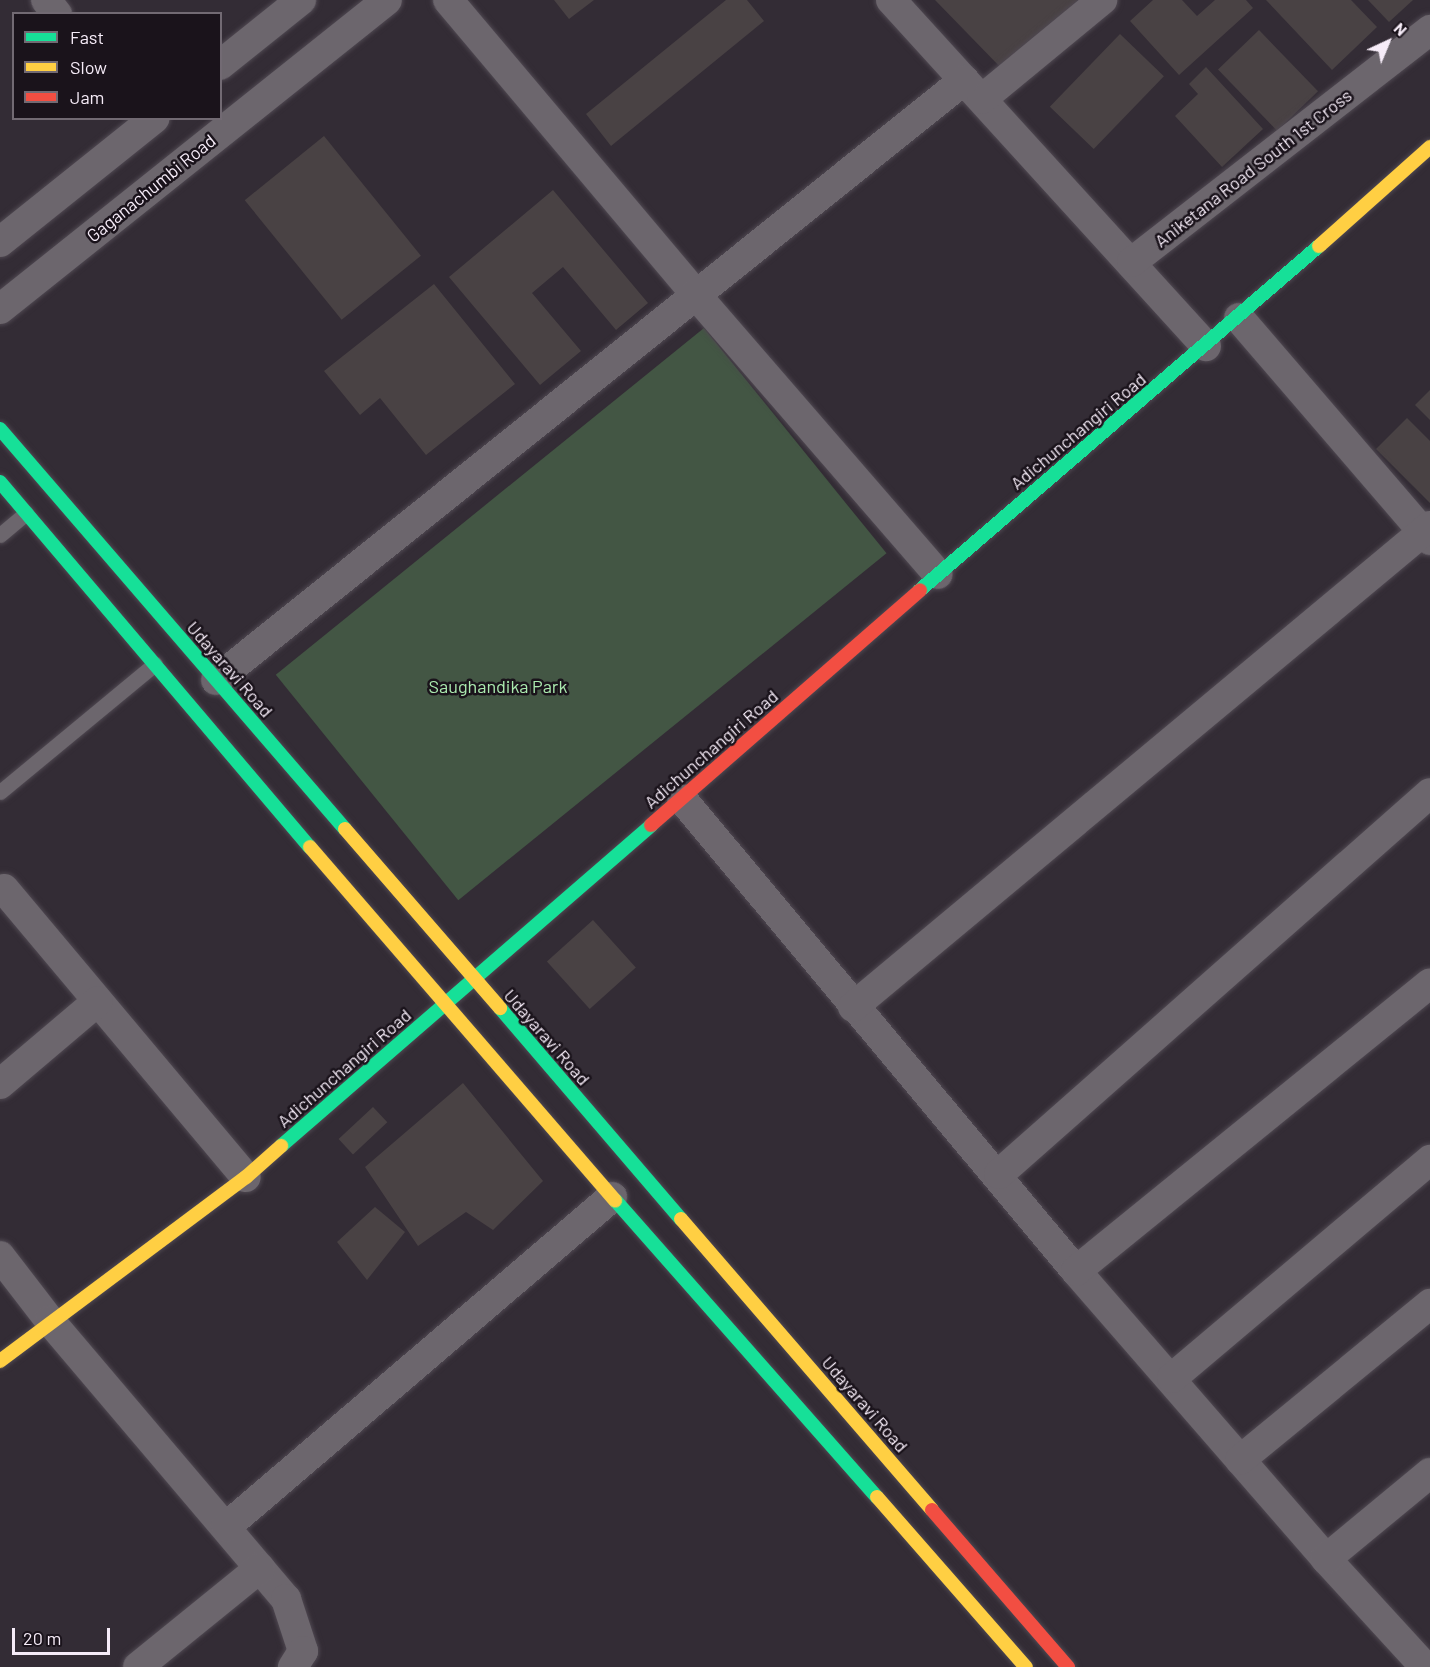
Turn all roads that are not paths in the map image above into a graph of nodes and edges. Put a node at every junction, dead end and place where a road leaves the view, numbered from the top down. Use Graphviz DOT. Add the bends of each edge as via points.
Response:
graph roads {
  1 [pos="46,0"];
  2 [pos="301,0"];
  3 [pos="387,0"];
  4 [pos="448,0"];
  5 [pos="891,0"];
  6 [pos="1102,0"];
  7 [pos="55,12"];
  8 [pos="1430,30"];
  9 [pos="222,63"];
  10 [pos="973,90"];
  11 [pos="151,120"];
  12 [pos="1430,147"];
  13 [pos="0,243"];
  14 [pos="1132,262"];
  15 [pos="696,295"];
  16 [pos="0,309"];
  17 [pos="1239,318"];
  18 [pos="1206,346"];
  19 [pos="0,429"];
  20 [pos="0,482"];
  21 [pos="26,513"];
  22 [pos="1427,533"];
  23 [pos="0,535"];
  24 [pos="938,573"];
  25 [pos="155,664"];
  26 [pos="216,680"];
  27 [pos="0,792"];
  28 [pos="1430,793"];
  29 [pos="682,799"];
  30 [pos="4,889"];
  31 [pos="473,978"];
  32 [pos="1430,983"];
  33 [pos="98,1001"];
  34 [pos="444,1005"];
  35 [pos="853,1007"];
  36 [pos="0,1084"];
  37 [pos="1430,1160"];
  38 [pos="999,1174"];
  39 [pos="246,1177"];
  40 [pos="612,1197"];
  41 [pos="0,1256"];
  42 [pos="1076,1271"];
  43 [pos="1430,1304"];
  44 [pos="50,1321"];
  45 [pos="0,1360"];
  46 [pos="1172,1378"];
  47 [pos="1240,1460"];
  48 [pos="1430,1473"];
  49 [pos="226,1527"];
  50 [pos="1326,1559"];
  51 [pos="260,1568"];
  52 [pos="1422,1652"];
  53 [pos="138,1667"];
  54 [pos="293,1667"];
  55 [pos="1026,1667"];
  56 [pos="1068,1667"];
  1 -- 7 [label="street"];
  2 -- 9 [label="street"];
  3 -- 16 [label="street, Gaganachumbi Road"];
  4 -- 15 [label="street"];
  5 -- 10 [label="street"];
  6 -- 10 [label="street"];
  8 -- 14 [label="street, Aniketana Road South 1st Cross"];
  10 -- 14 [label="street"];
  10 -- 15 [label="street"];
  11 -- 13 [label="street"];
  12 -- 17 [label="street, Adichunchangiri Road"];
  14 -- 18 [label="street"];
  15 -- 24 [label="street"];
  15 -- 26 [label="street"];
  17 -- 18 [label="street, Adichunchangiri Road"];
  17 -- 22 [label="street"];
  18 -- 24 [label="street, Adichunchangiri Road"];
  19 -- 26 [label="street, Udayaravi Road"];
  20 -- 21 [label="street"];
  21 -- 23 [label="lane"];
  21 -- 25 [label="street"];
  22 -- 35 [label="street"];
  24 -- 29 [label="street, Adichunchangiri Road"];
  25 -- 27 [label="lane"];
  25 -- 34 [label="street"];
  26 -- 31 [label="street, Udayaravi Road"];
  28 -- 38 [label="street"];
  29 -- 31 [label="street, Adichunchangiri Road"];
  29 -- 35 [label="street"];
  30 -- 33 [label="street"];
  31 -- 34 [label="street, Adichunchangiri Road"];
  31 -- 56 [label="street, Udayaravi Road"];
  32 -- 42 [label="street"];
  33 -- 36 [label="street"];
  33 -- 39 [label="street"];
  34 -- 39 [label="street, Adichunchangiri Road"];
  34 -- 40 [label="street"];
  35 -- 38 [label="street"];
  37 -- 46 [label="street"];
  38 -- 42 [label="street"];
  39 -- 44 [label="street, Adichunchangiri Road"];
  40 -- 49 [label="street"];
  40 -- 55 [label="street"];
  41 -- 44 [label="street"];
  42 -- 46 [label="street"];
  43 -- 47 [label="street"];
  44 -- 45 [label="street, Adichunchangiri Road"];
  44 -- 49 [label="street"];
  46 -- 47 [label="street"];
  47 -- 50 [label="street"];
  48 -- 50 [label="street"];
  49 -- 51 [label="street"];
  50 -- 52 [label="street"];
  51 -- 53 [label="street"];
  51 -- 54 [label="street" via="286,1599 303,1651"];
}
